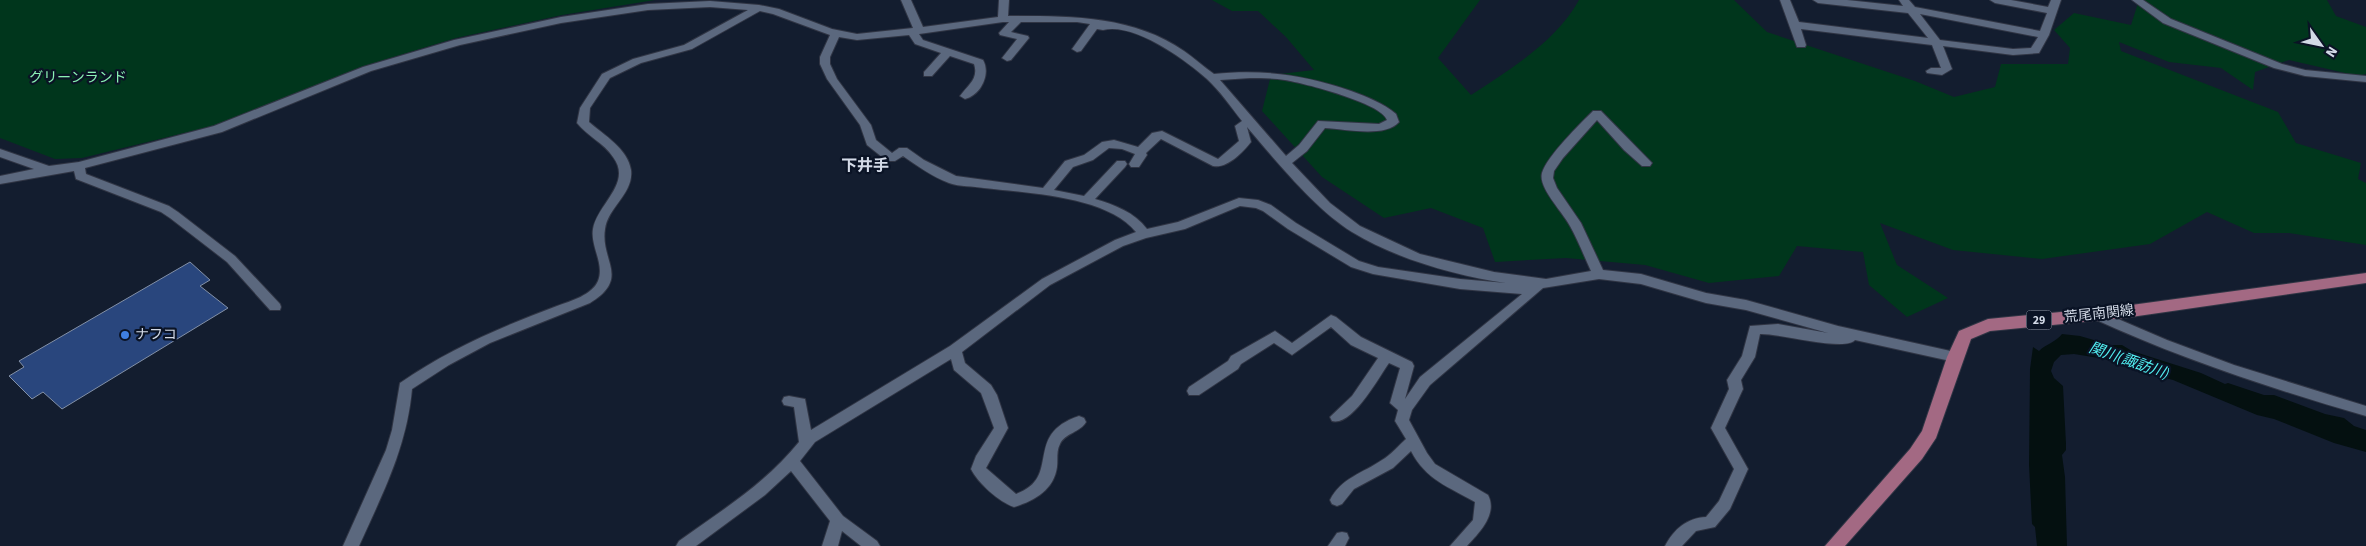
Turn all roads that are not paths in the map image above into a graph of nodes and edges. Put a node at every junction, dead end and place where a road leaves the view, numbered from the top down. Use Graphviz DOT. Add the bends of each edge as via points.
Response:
graph roads {
  1 [pos="906,0"];
  2 [pos="1004,0"];
  3 [pos="1785,0"];
  4 [pos="1818,0"];
  5 [pos="1904,0"];
  6 [pos="1995,0"];
  7 [pos="2056,0"];
  8 [pos="2137,0"];
  9 [pos="759,8"];
  10 [pos="1913,10"];
  11 [pos="2052,11"];
  12 [pos="1003,18"];
  13 [pos="1018,18"];
  14 [pos="1795,25"];
  15 [pos="915,31"];
  16 [pos="836,33"];
  17 [pos="2044,35"];
  18 [pos="1148,36"];
  19 [pos="1936,42"];
  20 [pos="1801,45"];
  21 [pos="1077,49"];
  22 [pos="949,51"];
  23 [pos="1007,58"];
  24 [pos="1931,70"];
  25 [pos="928,74"];
  26 [pos="1212,78"];
  27 [pos="2366,79"];
  28 [pos="965,96"];
  29 [pos="1249,121"];
  30 [pos="1140,152"];
  31 [pos="0,153"];
  32 [pos="1286,162"];
  33 [pos="1646,163"];
  34 [pos="1121,164"];
  35 [pos="1136,164"];
  36 [pos="79,166"];
  37 [pos="48,170"];
  38 [pos="0,180"];
  39 [pos="1046,192"];
  40 [pos="1086,201"];
  41 [pos="1144,234"];
  42 [pos="1599,274"];
  43 [pos="2366,278"];
  44 [pos="1540,287"];
  45 [pos="275,307"];
  46 [pos="2097,315"];
  47 [pos="1867,337"];
  48 [pos="955,350"];
  49 [pos="1386,356"];
  50 [pos="1955,357"];
  51 [pos="1194,391"];
  52 [pos="789,401"];
  53 [pos="1406,408"];
  54 [pos="2366,411"];
  55 [pos="1337,417"];
  56 [pos="1079,422"];
  57 [pos="1413,441"];
  58 [pos="806,443"];
  59 [pos="792,461"];
  60 [pos="1337,500"];
  61 [pos="838,520"];
  62 [pos="352,546"];
  63 [pos="684,546"];
  64 [pos="830,546"];
  65 [pos="872,546"];
  66 [pos="1458,546"];
  67 [pos="1673,546"];
  68 [pos="1834,546"];
  1 -- 15 [label="street"];
  2 -- 12 [label="street"];
  3 -- 14 [label="street"];
  4 -- 10 [label="street"];
  5 -- 10 [label="street"];
  6 -- 11 [label="street"];
  7 -- 11 [label="street"];
  8 -- 27 [label="street" via="2167,20 2278,66 2305,74"];
  9 -- 16 [label="street"];
  9 -- 36 [label="street" via="710,4 648,7 562,20 466,40 367,69 218,129"];
  9 -- 62 [label="street" via="688,47 638,61 606,76 586,108 583,123 623,159 626,168 624,181 601,221 598,242 606,277 600,289 586,299 469,347 435,365 405,387 399,436 391,460"];
  10 -- 17 [label="street"];
  10 -- 19 [label="street"];
  11 -- 17 [label="street"];
  12 -- 13 [label="street"];
  12 -- 15 [label="street"];
  13 -- 18 [label="street" via="1077,19 1123,27"];
  13 -- 23 [label="street" via="1004,33 1024,38"];
  14 -- 19 [label="street"];
  14 -- 20 [label="street"];
  15 -- 16 [label="street" via="857,37"];
  15 -- 22 [label="street" via="919,42"];
  16 -- 39 [label="street" via="825,64 865,125 870,142 879,150 891,158 903,151 953,180"];
  17 -- 19 [label="street" via="2035,51 2014,52"];
  18 -- 21 [label="street" via="1142,39 1095,25"];
  18 -- 26 [label="street" via="1179,52"];
  19 -- 24 [label="street" via="1947,69 1942,72"];
  22 -- 25 [label="street"];
  22 -- 28 [label="street" via="974,59 981,67 979,84"];
  26 -- 29 [label="street"];
  26 -- 32 [label="street" via="1245,73 1301,79 1374,104 1392,116 1392,122 1381,128 1322,124 1303,148"];
  29 -- 30 [label="street" via="1241,126 1245,142 1224,162 1217,163 1162,135 1156,136"];
  29 -- 32 [label="street"];
  30 -- 35 [label="street"];
  30 -- 39 [label="street" via="1116,142 1106,144 1078,164 1069,164"];
  31 -- 37 [label="street"];
  32 -- 44 [label="street" via="1326,206 1356,229 1417,258"];
  33 -- 42 [label="street" via="1597,113 1548,171 1551,189 1575,223"];
  34 -- 40 [label="street"];
  36 -- 37 [label="street"];
  36 -- 45 [label="street" via="80,176 165,208 231,259"];
  37 -- 38 [label="street"];
  39 -- 40 [label="street"];
  40 -- 41 [label="street" via="1131,219"];
  41 -- 44 [label="street" via="1181,226 1239,202 1248,203 1266,208 1355,264 1377,271 1460,284"];
  41 -- 48 [label="street" via="1103,250 1046,282"];
  42 -- 44 [label="street"];
  42 -- 47 [label="street" via="1641,279"];
  43 -- 46 [label="main road, 荒尾南関線 / 29"];
  44 -- 53 [label="street" via="1425,381"];
  46 -- 50 [label="main road, 荒尾南関線 / 29" via="1988,325 1966,335"];
  46 -- 54 [label="street" via="2137,334 2282,387"];
  47 -- 50 [label="street"];
  47 -- 67 [label="street" via="1820,338 1766,327 1755,328 1748,358 1734,380 1736,389 1718,428 1741,469 1725,505 1710,523 1689,525"];
  48 -- 56 [label="street" via="959,366 986,389 992,399 1001,428 978,468 1014,501 1030,494 1044,482 1050,469 1054,441 1064,430"];
  48 -- 58 [label="street"];
  49 -- 51 [label="street" via="1356,341 1331,320 1292,350 1275,336"];
  49 -- 53 [label="street" via="1407,366 1397,402"];
  49 -- 55 [label="street" via="1357,400"];
  50 -- 68 [label="main road, 荒尾南関線 / 29" via="1930,433 1916,454"];
  52 -- 58 [label="street" via="800,403"];
  53 -- 57 [label="street" via="1402,421 1411,432"];
  57 -- 60 [label="street" via="1388,464 1349,485"];
  57 -- 66 [label="street" via="1430,468 1483,499 1480,522"];
  58 -- 59 [label="street"];
  59 -- 61 [label="street"];
  59 -- 63 [label="street" via="760,492"];
  61 -- 64 [label="street"];
  61 -- 65 [label="street"];
}
